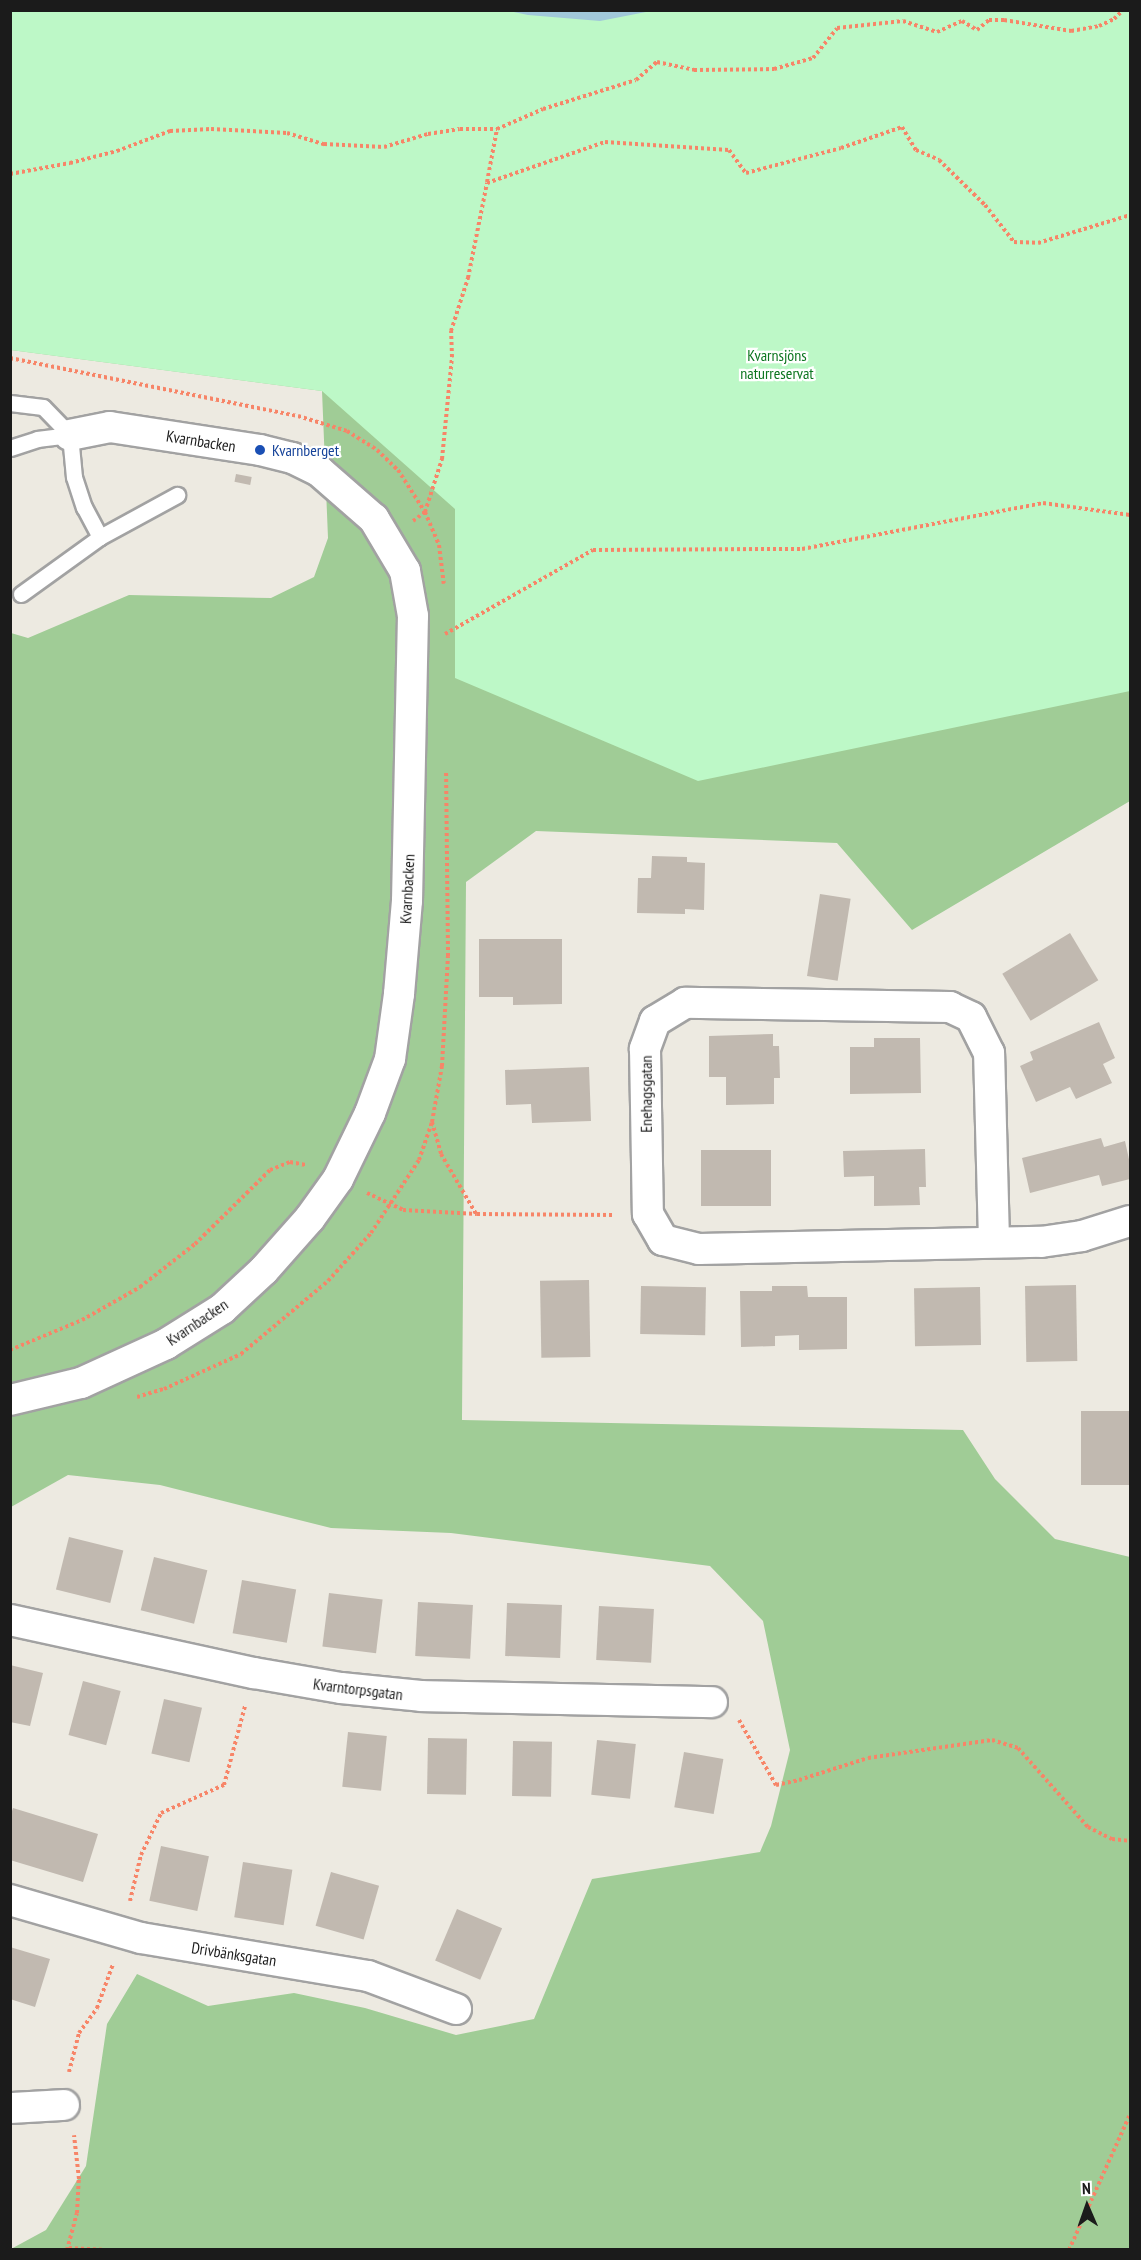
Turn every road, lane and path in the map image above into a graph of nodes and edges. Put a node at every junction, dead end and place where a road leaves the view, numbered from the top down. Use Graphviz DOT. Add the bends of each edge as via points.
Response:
graph roads {
  1 [pos="1123,10"];
  2 [pos="497,129"];
  3 [pos="10,174"];
  4 [pos="487,183"];
  5 [pos="1131,215"];
  6 [pos="10,358"];
  7 [pos="10,403"];
  8 [pos="70,435"];
  9 [pos="10,447"];
  10 [pos="177,495"];
  11 [pos="425,512"];
  12 [pos="1131,515"];
  13 [pos="100,537"];
  14 [pos="388,539"];
  15 [pos="445,588"];
  16 [pos="21,594"];
  17 [pos="445,623"];
  18 [pos="445,634"];
  19 [pos="445,646"];
  20 [pos="446,760"];
  21 [pos="432,1122"];
  22 [pos="338,1179"];
  23 [pos="391,1204"];
  24 [pos="477,1214"];
  25 [pos="648,1214"];
  26 [pos="1131,1221"];
  27 [pos="994,1242"];
  28 [pos="10,1350"];
  29 [pos="133,1398"];
  30 [pos="10,1400"];
  31 [pos="10,1620"];
  32 [pos="254,1674"];
  33 [pos="712,1702"];
  34 [pos="1131,1840"];
  35 [pos="141,1855"];
  36 [pos="10,1900"];
  37 [pos="456,2009"];
  38 [pos="80,2033"];
  39 [pos="64,2105"];
  40 [pos="10,2108"];
  41 [pos="1131,2114"];
  42 [pos="68,2249"];
  43 [pos="103,2250"];
  44 [pos="1069,2250"];
  1 -- 2 [label="path" via="1099,26 1071,31 1004,20 989,20 977,30 962,21 937,32 903,21 837,28 813,58 774,69 694,70 657,62 636,80 543,108"];
  2 -- 3 [label="path" via="428,134 384,147 324,144 287,133 170,131 117,151"];
  2 -- 4 [label="path"];
  4 -- 5 [label="path" via="606,142 729,150 746,173 902,127 916,150 939,160 985,205 1014,242 1038,243"];
  4 -- 11 [label="path" via="468,278 451,331 442,459"];
  6 -- 11 [label="path" via="298,417 347,431 377,450 398,470"];
  7 -- 8 [label="lane" via="43,408"];
  8 -- 9 [label="lane"];
  8 -- 13 [label="lane" via="74,477"];
  8 -- 14 [label="street, Kvarnbacken" via="110,427 292,458 340,487 374,519"];
  10 -- 13 [label="lane"];
  11 -- 14 [label="path"];
  11 -- 15 [label="path" via="439,545"];
  12 -- 18 [label="path" via="1043,503 802,549 593,550"];
  13 -- 16 [label="lane"];
  14 -- 22 [label="street, Kvarnbacken" via="405,571 413,616 407,901 390,1059 370,1113"];
  17 -- 18 [label="path"];
  18 -- 19 [label="path"];
  20 -- 21 [label="path" via="448,956 442,1066"];
  21 -- 23 [label="path" via="419,1160"];
  21 -- 24 [label="path" via="441,1154"];
  22 -- 23 [label="path"];
  22 -- 28 [label="path" via="311,1166 290,1162 270,1170 195,1244 140,1287 82,1320"];
  22 -- 30 [label="street, Kvarnbacken" via="264,1270 222,1309 126,1364 81,1383"];
  23 -- 24 [label="path" via="403,1210"];
  23 -- 29 [label="path" via="372,1233 328,1281 241,1354 164,1389"];
  24 -- 25 [label="path"];
  25 -- 27 [label="street, Enehagsgatan" via="663,1240 699,1249"];
  25 -- 27 [label="street, Enehagsgatan" via="645,1049 655,1021 662,1016 685,1003 950,1007 971,1017 989,1053"];
  26 -- 27 [label="street, Enehagsgatan" via="1082,1236 1041,1242"];
  31 -- 32 [label="street, Kvarntorpsgatan"];
  32 -- 33 [label="street, Kvarntorpsgatan" via="421,1696"];
  32 -- 35 [label="path" via="224,1785 161,1813"];
  33 -- 34 [label="path" via="737,1715 776,1785 868,1758 992,1740 1018,1748 1088,1827 1113,1839"];
  36 -- 37 [label="street, Drivbänksgatan" via="141,1938 368,1976"];
  38 -- 39 [label="path"];
  39 -- 40 [label="street"];
  39 -- 42 [label="path" via="75,2136 80,2179"];
  41 -- 44 [label="path"];
  42 -- 43 [label="path"];
}
